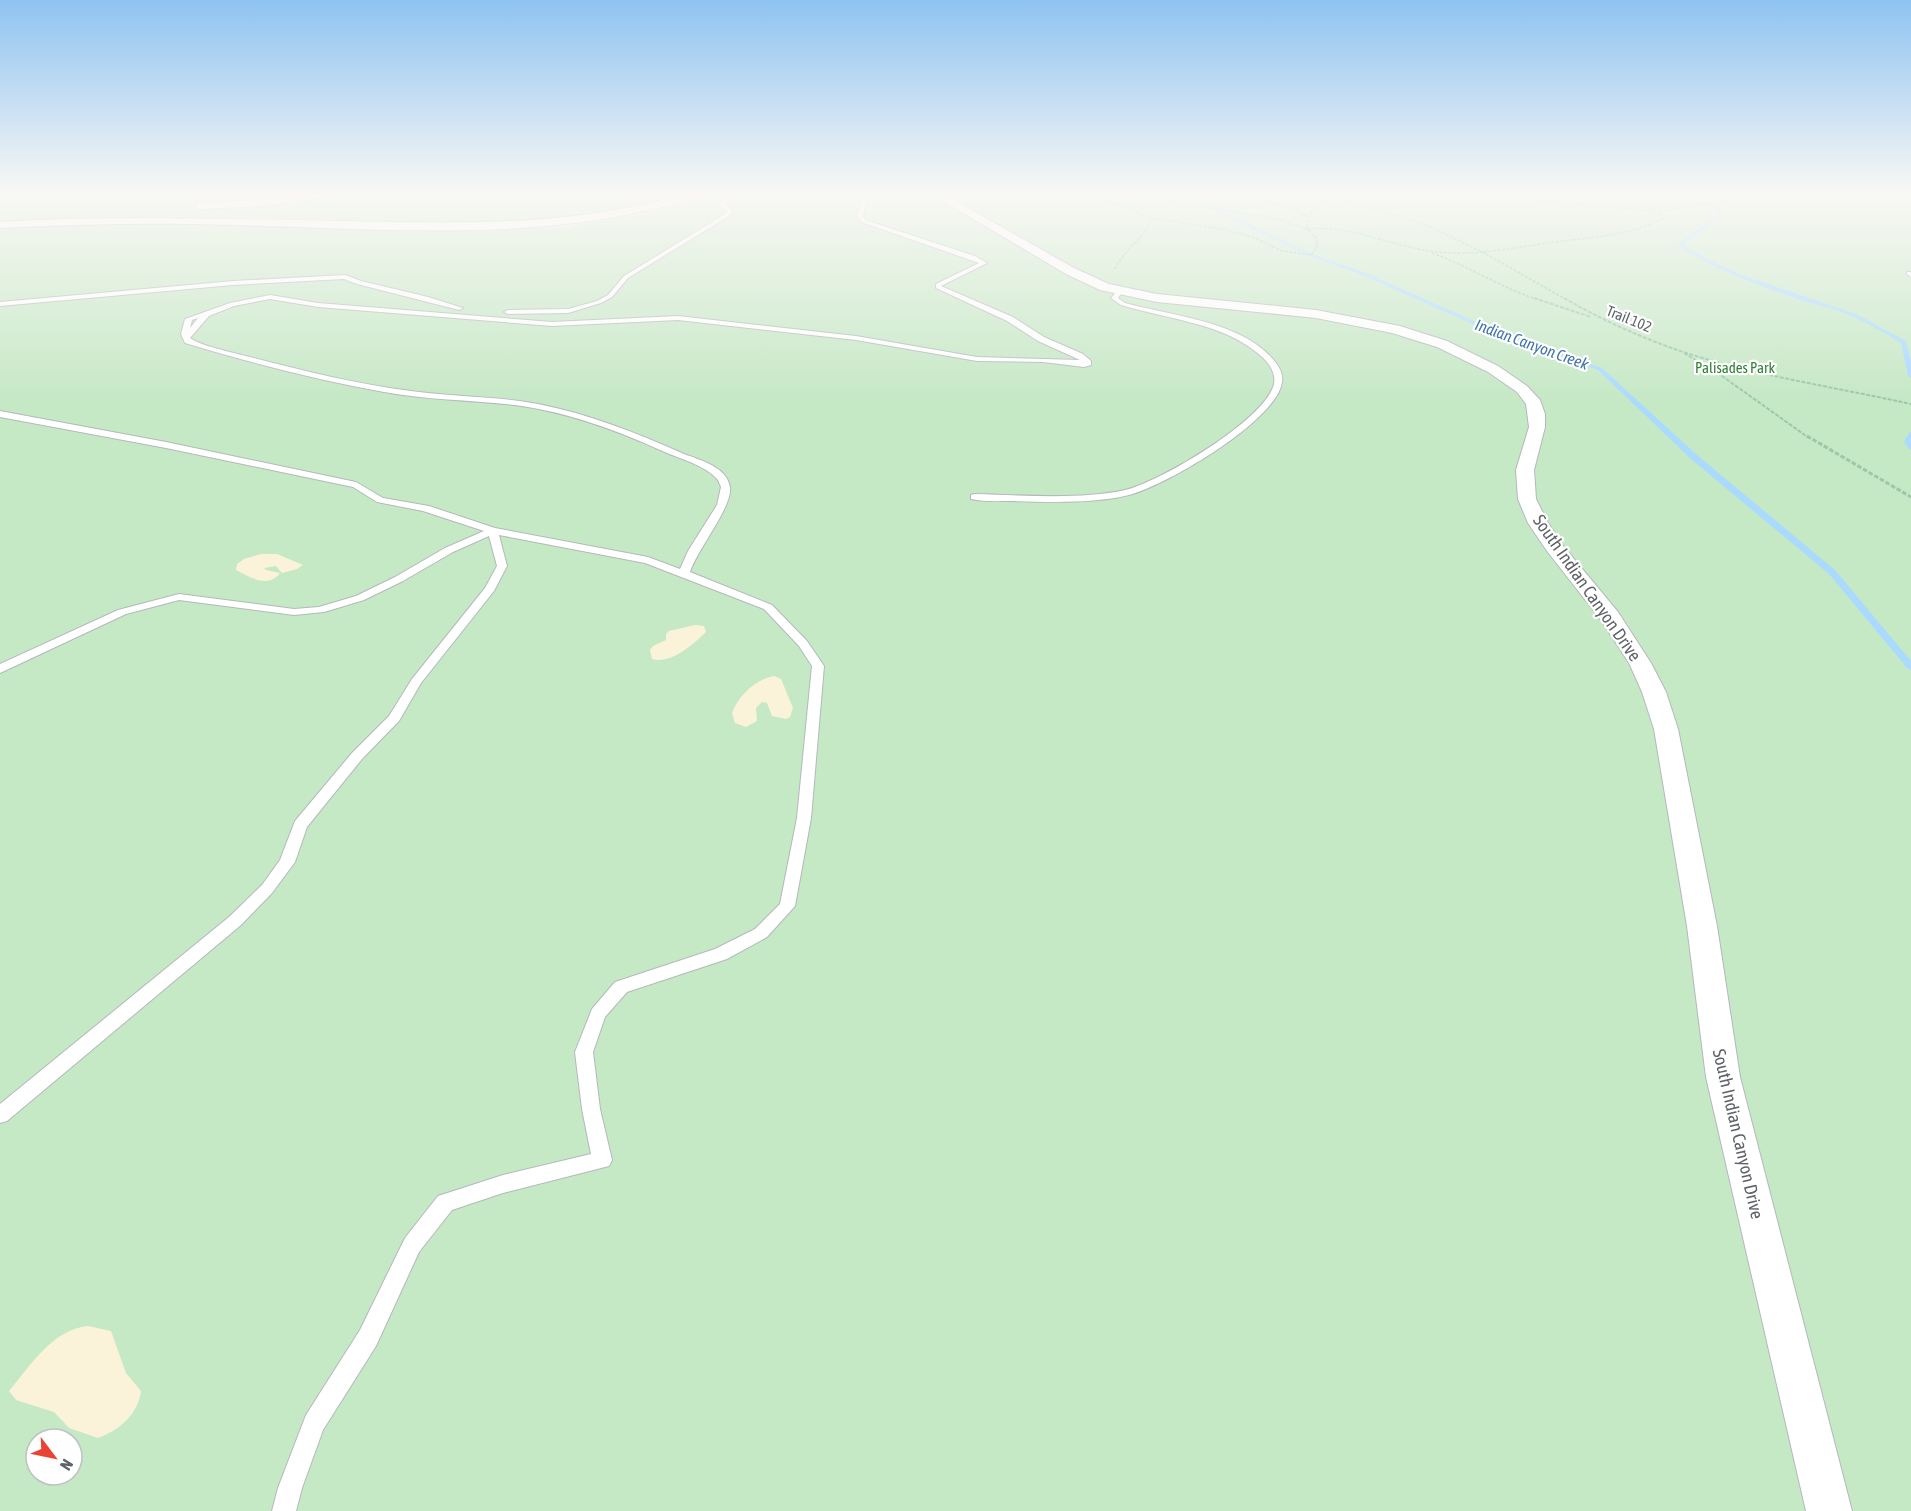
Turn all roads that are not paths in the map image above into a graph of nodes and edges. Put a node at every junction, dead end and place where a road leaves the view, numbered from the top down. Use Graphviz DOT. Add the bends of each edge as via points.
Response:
graph roads {
  1 [pos="650,263"];
  2 [pos="983,263"];
  3 [pos="1055,263"];
  4 [pos="1113,289"];
  5 [pos="0,304"];
  6 [pos="0,414"];
  7 [pos="974,497"];
  8 [pos="493,531"];
  9 [pos="684,573"];
  10 [pos="0,669"];
  11 [pos="0,1115"];
  12 [pos="284,1511"];
  13 [pos="1829,1511"];
  1 -- 5 [label="lane" via="626,277 605,299 568,311 469,310 345,277"];
  2 -- 9 [label="lane" via="938,287 1011,318 1088,363 977,359 856,338 678,318 552,324 318,305 270,297 232,304 189,320 188,341 280,369 382,390 517,403 558,411 605,423 715,472 724,480 726,491"];
  3 -- 4 [label="street, South Indian Canyon Drive"];
  4 -- 7 [label="lane" via="1114,298 1123,304 1232,335 1262,352 1277,368 1278,386 1268,404 1243,429 1196,460 1129,492 1071,499"];
  4 -- 13 [label="street, South Indian Canyon Drive" via="1157,298 1337,317 1395,329 1442,344 1493,369 1522,389 1534,403 1537,427 1524,470 1527,499 1557,551 1610,617 1640,663 1666,729 1702,926 1723,1077"];
  6 -- 8 [label="lane" via="155,442 356,486 380,500 425,508"];
  8 -- 9 [label="lane" via="648,560"];
  8 -- 10 [label="lane" via="360,598 320,610 294,612 179,597 122,612"];
  8 -- 11 [label="lane" via="502,566 490,589 416,682 394,718 300,825 287,862 267,889 235,921"];
  9 -- 12 [label="lane" via="768,607 818,666 804,818 787,906 761,933 721,954 621,987 598,1014 584,1052 603,1160 503,1184 445,1203 412,1245 368,1338 314,1423"];
}
